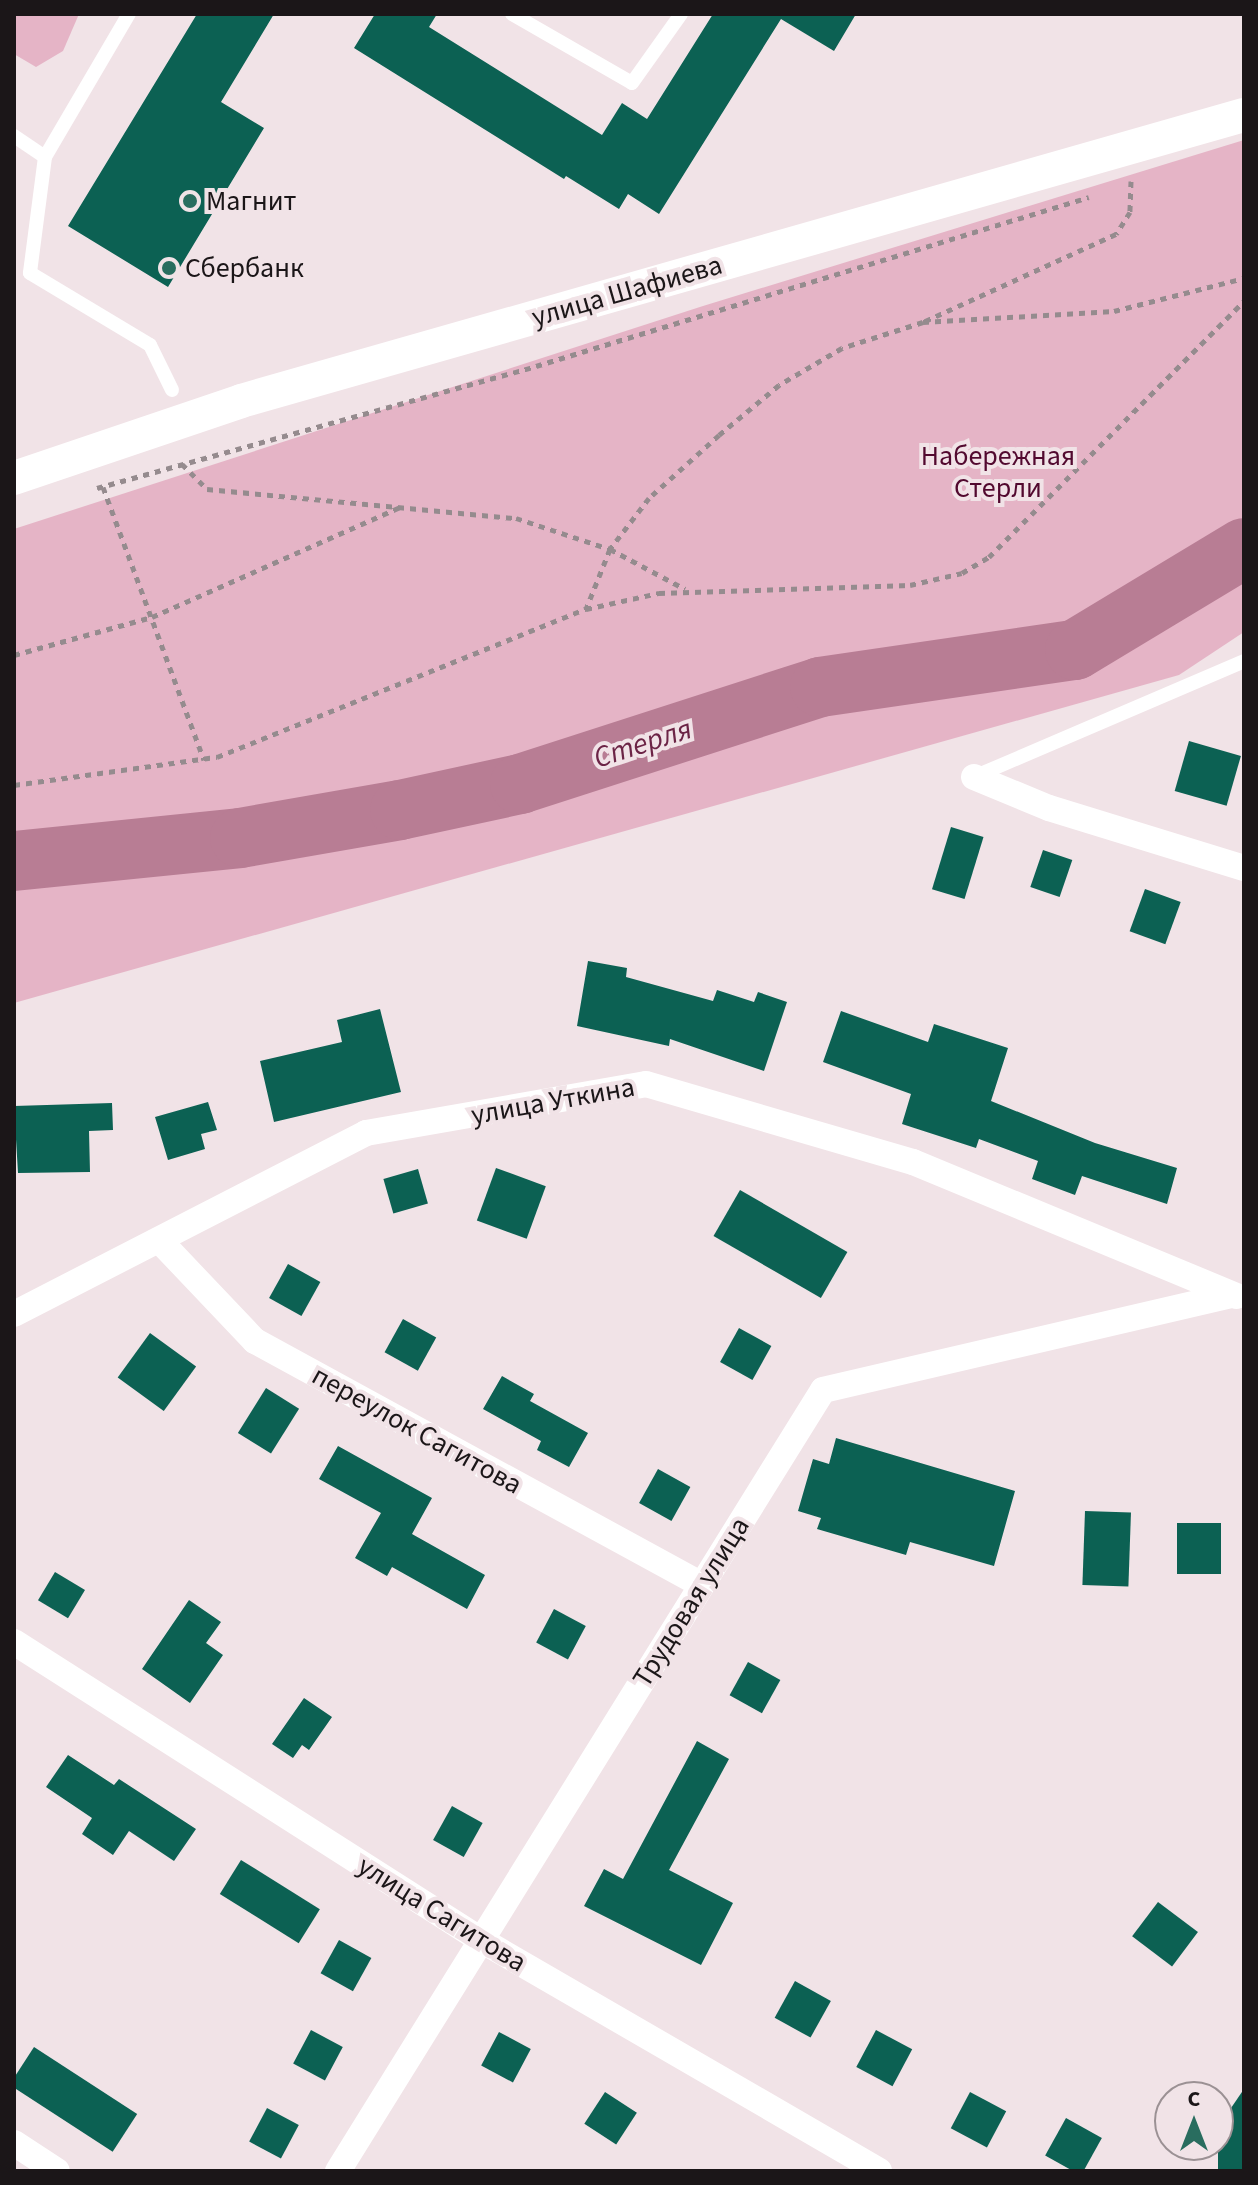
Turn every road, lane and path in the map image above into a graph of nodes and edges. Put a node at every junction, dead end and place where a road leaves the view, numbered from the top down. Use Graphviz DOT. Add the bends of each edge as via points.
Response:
graph roads {
  1 [pos="129,14"];
  2 [pos="512,14"];
  3 [pos="681,14"];
  4 [pos="1244,115"];
  5 [pos="14,136"];
  6 [pos="1122,149"];
  7 [pos="45,157"];
  8 [pos="1146,181"];
  9 [pos="1132,185"];
  10 [pos="1118,189"];
  11 [pos="1103,193"];
  12 [pos="1244,278"];
  13 [pos="1244,301"];
  14 [pos="923,322"];
  15 [pos="172,390"];
  16 [pos="182,464"];
  17 [pos="14,478"];
  18 [pos="103,487"];
  19 [pos="88,491"];
  20 [pos="401,506"];
  21 [pos="610,549"];
  22 [pos="688,591"];
  23 [pos="586,609"];
  24 [pos="152,617"];
  25 [pos="14,655"];
  26 [pos="1244,661"];
  27 [pos="204,760"];
  28 [pos="974,777"];
  29 [pos="14,785"];
  30 [pos="1244,868"];
  31 [pos="159,1240"];
  32 [pos="1238,1297"];
  33 [pos="14,1314"];
  34 [pos="702,1585"];
  35 [pos="14,1642"];
  36 [pos="481,1940"];
  37 [pos="14,2143"];
  38 [pos="57,2171"];
  39 [pos="338,2171"];
  40 [pos="879,2171"];
  1 -- 7 [label="lane"];
  2 -- 3 [label="lane" via="632,83"];
  4 -- 6 [label="street, улица Шафиева"];
  5 -- 7 [label="lane"];
  6 -- 9 [label="path"];
  6 -- 17 [label="street, улица Шафиева" via="241,401"];
  7 -- 15 [label="lane" via="30,273 150,345"];
  8 -- 9 [label="path"];
  9 -- 10 [label="path"];
  9 -- 14 [label="path" via="1130,212 1116,234"];
  11 -- 16 [label="path" via="536,366"];
  12 -- 14 [label="path" via="1114,311"];
  13 -- 22 [label="path" via="989,557 962,573 910,585"];
  14 -- 21 [label="path" via="842,348 779,385 649,498"];
  16 -- 18 [label="path"];
  16 -- 20 [label="path" via="207,489"];
  18 -- 19 [label="path"];
  18 -- 24 [label="path"];
  20 -- 21 [label="path" via="516,518"];
  20 -- 24 [label="path"];
  21 -- 22 [label="path"];
  21 -- 23 [label="path"];
  22 -- 23 [label="path"];
  23 -- 27 [label="path"];
  24 -- 25 [label="path"];
  24 -- 27 [label="path"];
  26 -- 28 [label="lane"];
  27 -- 29 [label="path"];
  28 -- 30 [label="street" via="1049,808"];
  31 -- 32 [label="street, улица Уткина" via="366,1133 646,1084 913,1162"];
  31 -- 33 [label="street, улица Уткина"];
  31 -- 34 [label="street, переулок Сагитова" via="255,1341"];
  32 -- 34 [label="street, Трудовая улица" via="823,1390"];
  34 -- 36 [label="street, Трудовая улица"];
  35 -- 36 [label="street, улица Сагитова"];
  36 -- 39 [label="street, Трудовая улица"];
  36 -- 40 [label="street, улица Сагитова"];
  37 -- 38 [label="street"];
}
